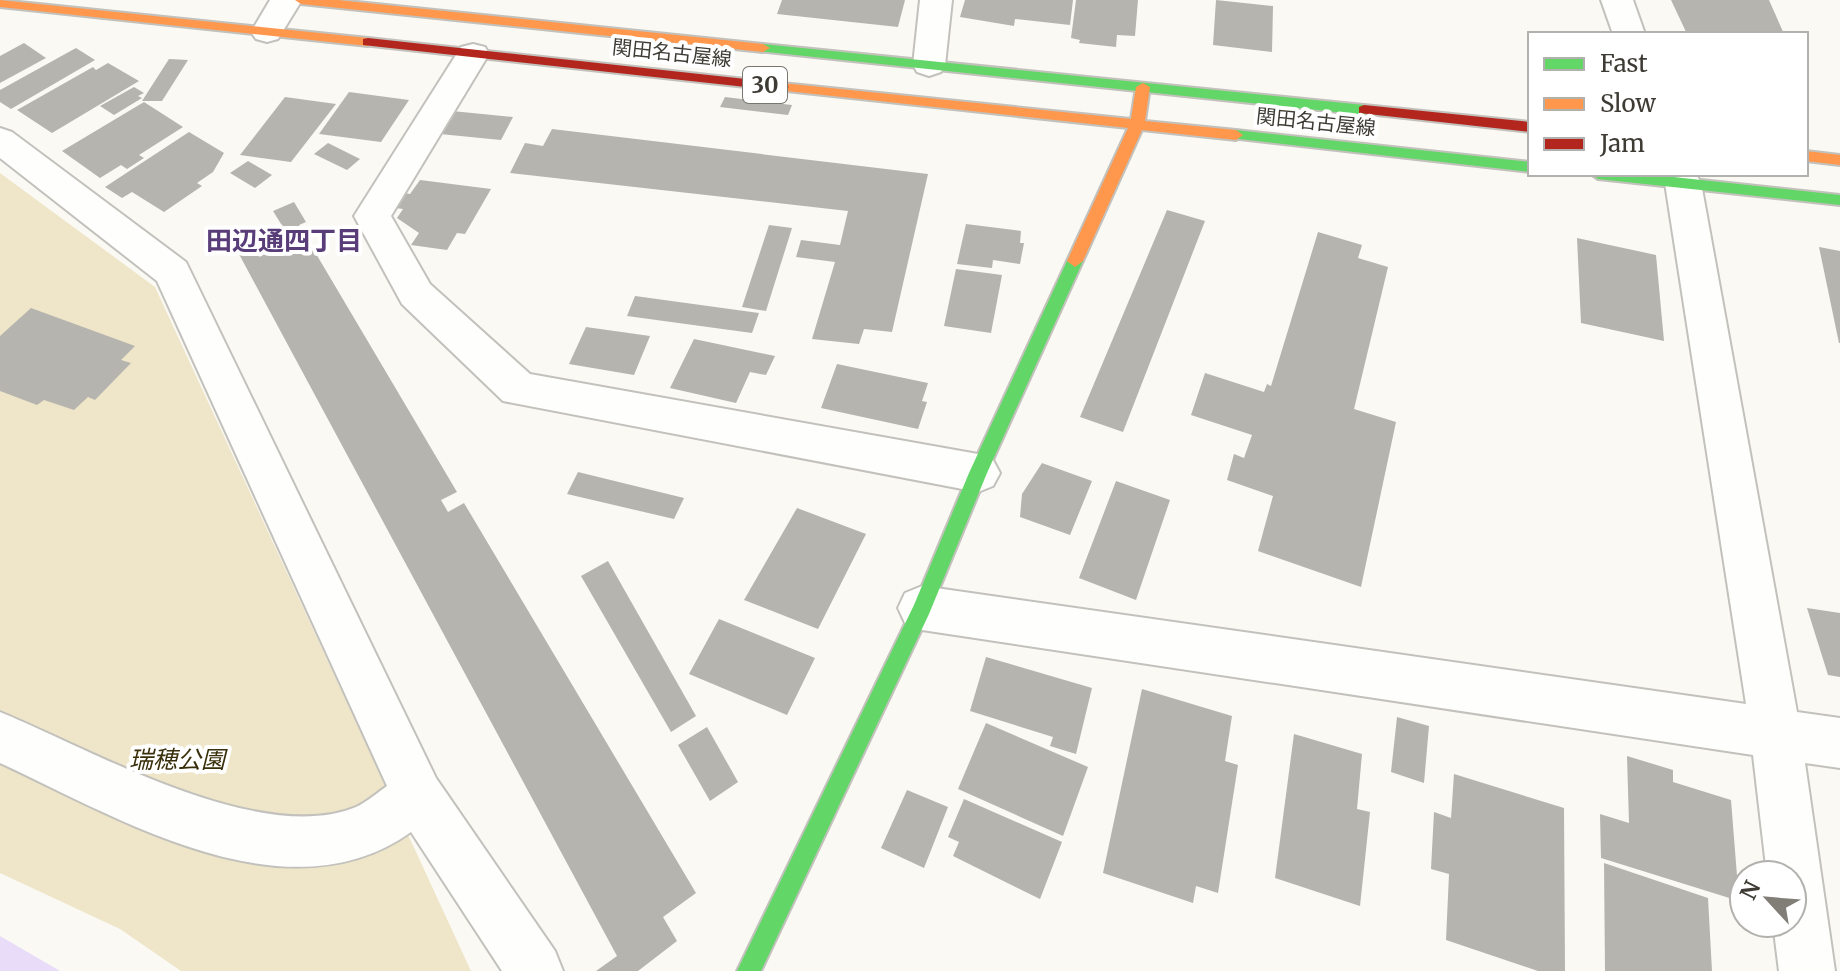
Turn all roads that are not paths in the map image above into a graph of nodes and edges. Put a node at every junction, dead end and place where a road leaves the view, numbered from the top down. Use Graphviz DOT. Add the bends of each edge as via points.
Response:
graph roads {
  1 [pos="286,0"];
  2 [pos="301,0"];
  3 [pos="936,0"];
  4 [pos="1617,0"];
  5 [pos="0,3"];
  6 [pos="267,32"];
  7 [pos="1628,32"];
  8 [pos="473,54"];
  9 [pos="929,65"];
  10 [pos="1143,87"];
  11 [pos="1137,125"];
  12 [pos="1528,127"];
  13 [pos="0,140"];
  14 [pos="1808,156"];
  15 [pos="1840,160"];
  16 [pos="1528,167"];
  17 [pos="1617,176"];
  18 [pos="1683,183"];
  19 [pos="1840,200"];
  20 [pos="978,473"];
  21 [pos="922,608"];
  22 [pos="1776,734"];
  23 [pos="0,737"];
  24 [pos="1840,743"];
  25 [pos="418,796"];
  26 [pos="535,971"];
  27 [pos="749,971"];
  28 [pos="1807,971"];
  1 -- 6 [label="street"];
  2 -- 9 [label="main road, 関田名古屋線 / 30"];
  3 -- 9 [label="street"];
  4 -- 7 [label="street"];
  5 -- 6 [label="main road, 関田名古屋線 / 30"];
  6 -- 8 [label="main road, 関田名古屋線 / 30"];
  8 -- 11 [label="main road, 関田名古屋線 / 30"];
  8 -- 20 [label="street" via="372,216 416,294 518,389"];
  9 -- 10 [label="main road, 関田名古屋線 / 30"];
  10 -- 11 [label="main road"];
  10 -- 12 [label="main road, 関田名古屋線 / 30"];
  11 -- 16 [label="main road, 関田名古屋線 / 30"];
  11 -- 20 [label="main road"];
  13 -- 25 [label="street" via="172,272"];
  14 -- 15 [label="main road"];
  17 -- 18 [label="main road"];
  18 -- 19 [label="main road"];
  18 -- 22 [label="street"];
  20 -- 21 [label="main road"];
  21 -- 22 [label="street"];
  21 -- 27 [label="main road"];
  22 -- 24 [label="street"];
  22 -- 28 [label="street"];
  23 -- 25 [label="street" via="214,830 293,845 361,832"];
  25 -- 26 [label="street"];
}
